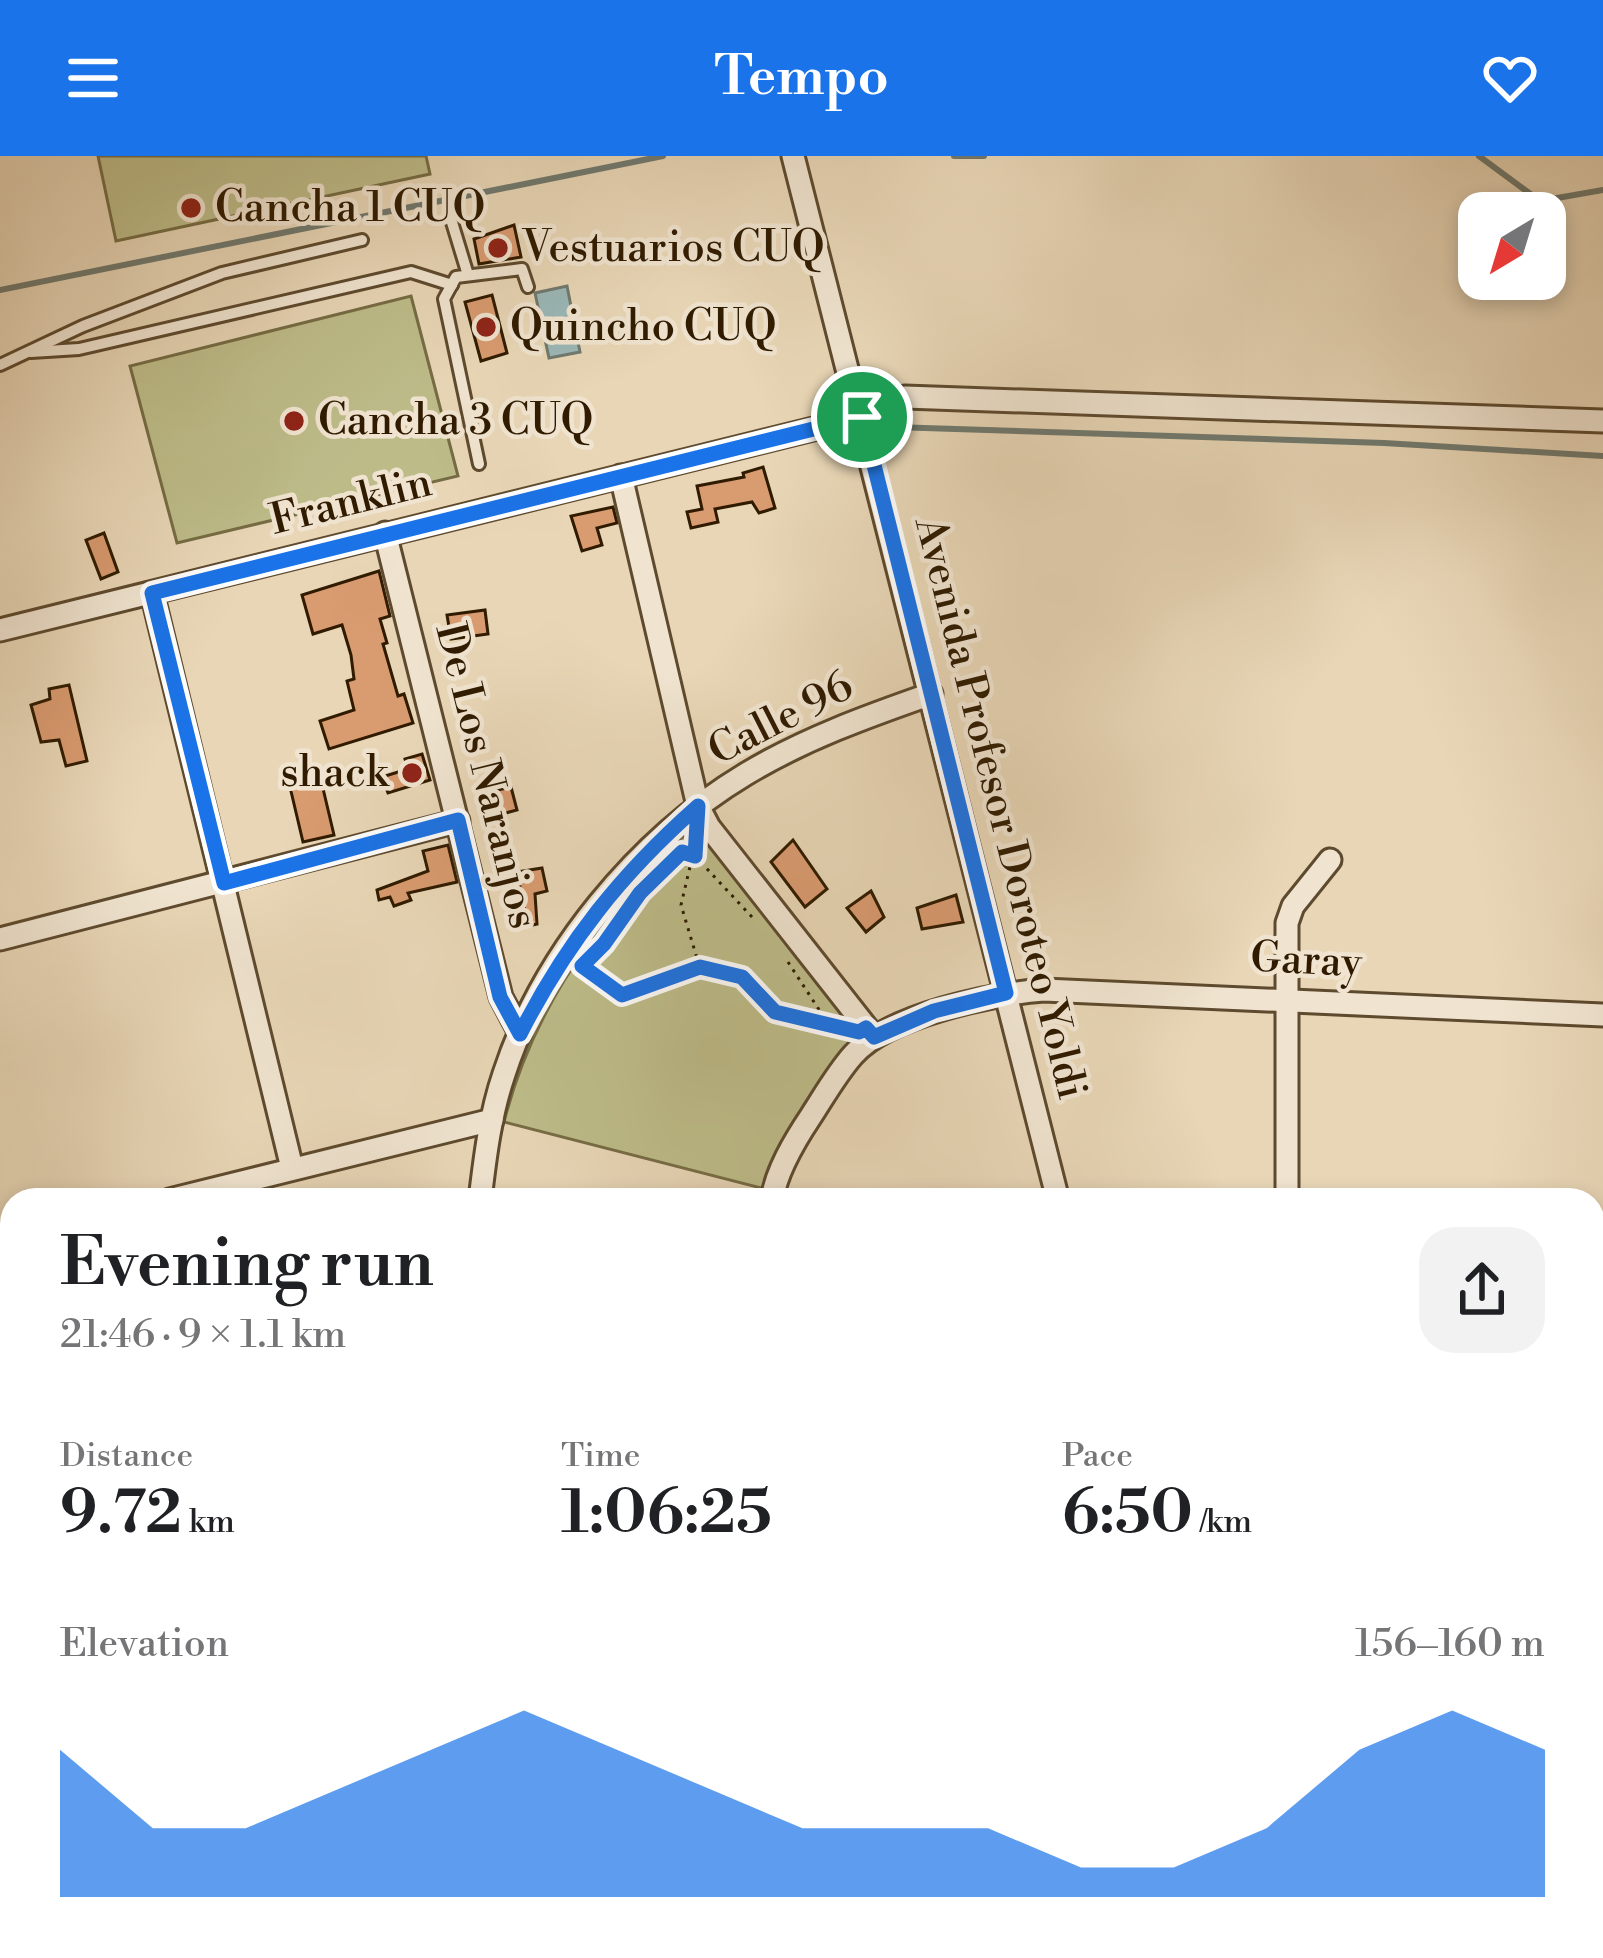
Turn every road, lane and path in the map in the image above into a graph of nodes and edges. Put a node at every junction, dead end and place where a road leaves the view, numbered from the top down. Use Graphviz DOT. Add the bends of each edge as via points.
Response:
graph roads {
  1 [pos="793,156"];
  2 [pos="451,219"];
  3 [pos="362,240"];
  4 [pos="468,274"];
  5 [pos="452,285"];
  6 [pos="528,287"];
  7 [pos="31,352"];
  8 [pos="0,365"];
  9 [pos="862,417"];
  10 [pos="1603,421"];
  11 [pos="479,464"];
  12 [pos="621,476"];
  13 [pos="385,533"];
  14 [pos="152,593"];
  15 [pos="0,630"];
  16 [pos="931,694"];
  17 [pos="698,806"];
  18 [pos="458,820"];
  19 [pos="695,856"];
  20 [pos="1330,860"];
  21 [pos="224,883"];
  22 [pos="756,921"];
  23 [pos="0,939"];
  24 [pos="783,955"];
  25 [pos="700,967"];
  26 [pos="1006,993"];
  27 [pos="1290,998"];
  28 [pos="1603,1015"];
  29 [pos="829,1025"];
  30 [pos="870,1033"];
  31 [pos="520,1034"];
  32 [pos="492,1120"];
  33 [pos="292,1168"];
  34 [pos="262,1188"];
  35 [pos="482,1188"];
  36 [pos="777,1188"];
  37 [pos="1055,1188"];
  38 [pos="1287,1188"];
  1 -- 9 [label="street, Avenida Profesor Doroteo Yoldi"];
  2 -- 4 [label="lane"];
  3 -- 7 [label="lane" via="222,273"];
  4 -- 5 [label="lane"];
  4 -- 6 [label="lane" via="522,269"];
  5 -- 7 [label="lane" via="411,272 79,349"];
  5 -- 11 [label="lane" via="444,299"];
  7 -- 8 [label="lane"];
  9 -- 10 [label="street, Franklin" via="905,397"];
  9 -- 12 [label="street, Franklin"];
  9 -- 16 [label="street, Avenida Profesor Doroteo Yoldi"];
  12 -- 13 [label="street, Franklin"];
  12 -- 17 [label="street"];
  13 -- 14 [label="street, Franklin"];
  13 -- 18 [label="street, De Los Naranjos"];
  14 -- 15 [label="street, Franklin"];
  14 -- 21 [label="street"];
  16 -- 17 [label="street, Calle 96" via="813,739"];
  16 -- 26 [label="street, Avenida Profesor Doroteo Yoldi"];
  17 -- 19 [label="path"];
  17 -- 30 [label="street"];
  17 -- 31 [label="street, Calle 96" via="601,904"];
  18 -- 21 [label="street"];
  18 -- 31 [label="street, De Los Naranjos" via="500,997"];
  19 -- 22 [label="path"];
  19 -- 25 [label="path" via="680,905"];
  19 -- 25 [label="path" via="682,852 582,966 622,995"];
  20 -- 27 [label="street" via="1287,922"];
  21 -- 23 [label="street"];
  21 -- 33 [label="street"];
  24 -- 29 [label="path"];
  25 -- 29 [label="path" via="742,977 775,1012"];
  26 -- 27 [label="street, Garay"];
  26 -- 30 [label="street, Garay"];
  26 -- 37 [label="street, Avenida Profesor Doroteo Yoldi"];
  27 -- 28 [label="street, Garay"];
  27 -- 38 [label="street"];
  29 -- 30 [label="path"];
  30 -- 36 [label="street" via="802,1129"];
  31 -- 32 [label="street, Calle 96"];
  32 -- 33 [label="street"];
  32 -- 35 [label="street, Calle 96"];
  33 -- 34 [label="street"];
}
